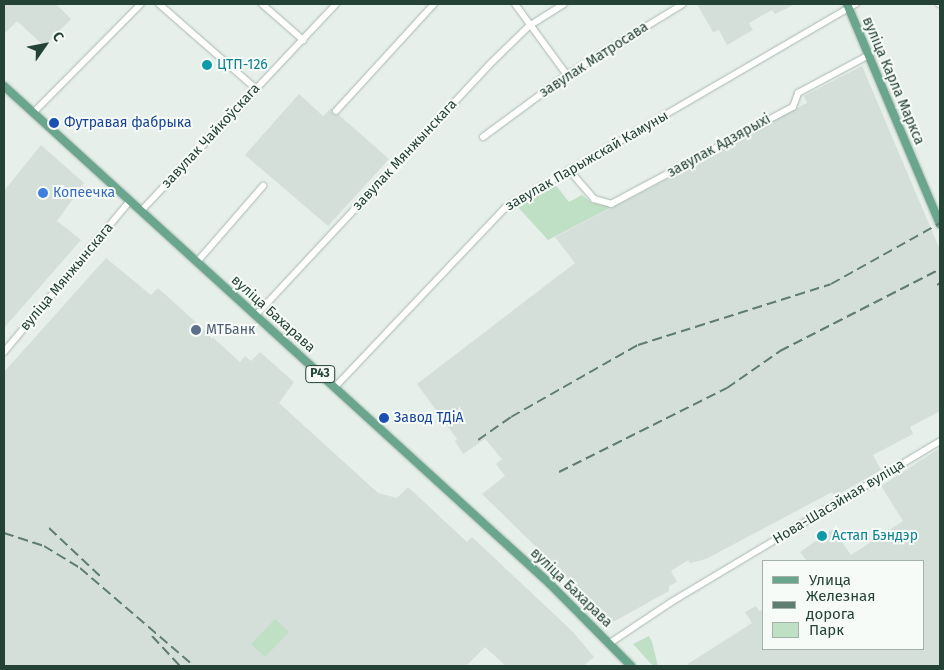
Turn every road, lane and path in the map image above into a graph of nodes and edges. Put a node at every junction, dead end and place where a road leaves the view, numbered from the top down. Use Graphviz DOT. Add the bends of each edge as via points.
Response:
graph roads {
  1 [pos="140,4"];
  2 [pos="159,4"];
  3 [pos="262,4"];
  4 [pos="336,4"];
  5 [pos="434,4"];
  6 [pos="515,4"];
  7 [pos="564,4"];
  8 [pos="683,4"];
  9 [pos="856,4"];
  10 [pos="848,5"];
  11 [pos="529,26"];
  12 [pos="303,40"];
  13 [pos="869,55"];
  14 [pos="567,75"];
  15 [pos="4,86"];
  16 [pos="255,88"];
  17 [pos="336,111"];
  18 [pos="33,113"];
  19 [pos="483,138"];
  20 [pos="569,170"];
  21 [pos="263,186"];
  22 [pos="130,201"];
  23 [pos="140,211"];
  24 [pos="940,224"];
  25 [pos="196,262"];
  26 [pos="256,316"];
  27 [pos="4,352"];
  28 [pos="335,388"];
  29 [pos="940,440"];
  30 [pos="610,643"];
  31 [pos="631,666"];
  1 -- 18 [label="street"];
  2 -- 16 [label="street"];
  3 -- 12 [label="street"];
  4 -- 12 [label="street, завулак Чайкоўскага"];
  5 -- 17 [label="street"];
  6 -- 11 [label="street"];
  7 -- 11 [label="street, завулак Мянжынскага"];
  8 -- 14 [label="street, завулак Матросава"];
  9 -- 10 [label="street, завулак Парыжскай Камуны"];
  10 -- 13 [label="main road, вуліца Карла Маркса"];
  10 -- 20 [label="street, завулак Парыжскай Камуны"];
  11 -- 14 [label="street"];
  11 -- 26 [label="street, завулак Мянжынскага"];
  12 -- 16 [label="street, завулак Чайкоўскага"];
  13 -- 20 [label="street, завулак Адзярыхі" via="798,92 793,107 611,204 594,199"];
  13 -- 24 [label="main road, вуліца Карла Маркса"];
  14 -- 19 [label="street, завулак Матросава"];
  15 -- 18 [label="main road, вуліца Бахарава / Р43"];
  16 -- 23 [label="street, завулак Чайкоўскага"];
  18 -- 22 [label="main road, вуліца Бахарава / Р43"];
  20 -- 28 [label="street, завулак Парыжскай Камуны" via="504,208"];
  21 -- 25 [label="street"];
  22 -- 23 [label="main road, вуліца Бахарава / Р43"];
  22 -- 27 [label="street, вуліца Мянжынскага"];
  23 -- 25 [label="main road, вуліца Бахарава / Р43"];
  25 -- 26 [label="main road, вуліца Бахарава / Р43"];
  26 -- 28 [label="main road, вуліца Бахарава / Р43"];
  28 -- 30 [label="main road, вуліца Бахарава / Р43" via="549,583"];
  29 -- 30 [label="street, Нова-Шасэйная вуліца" via="673,601"];
  30 -- 31 [label="main road, вуліца Бахарава / Р43"];
}
